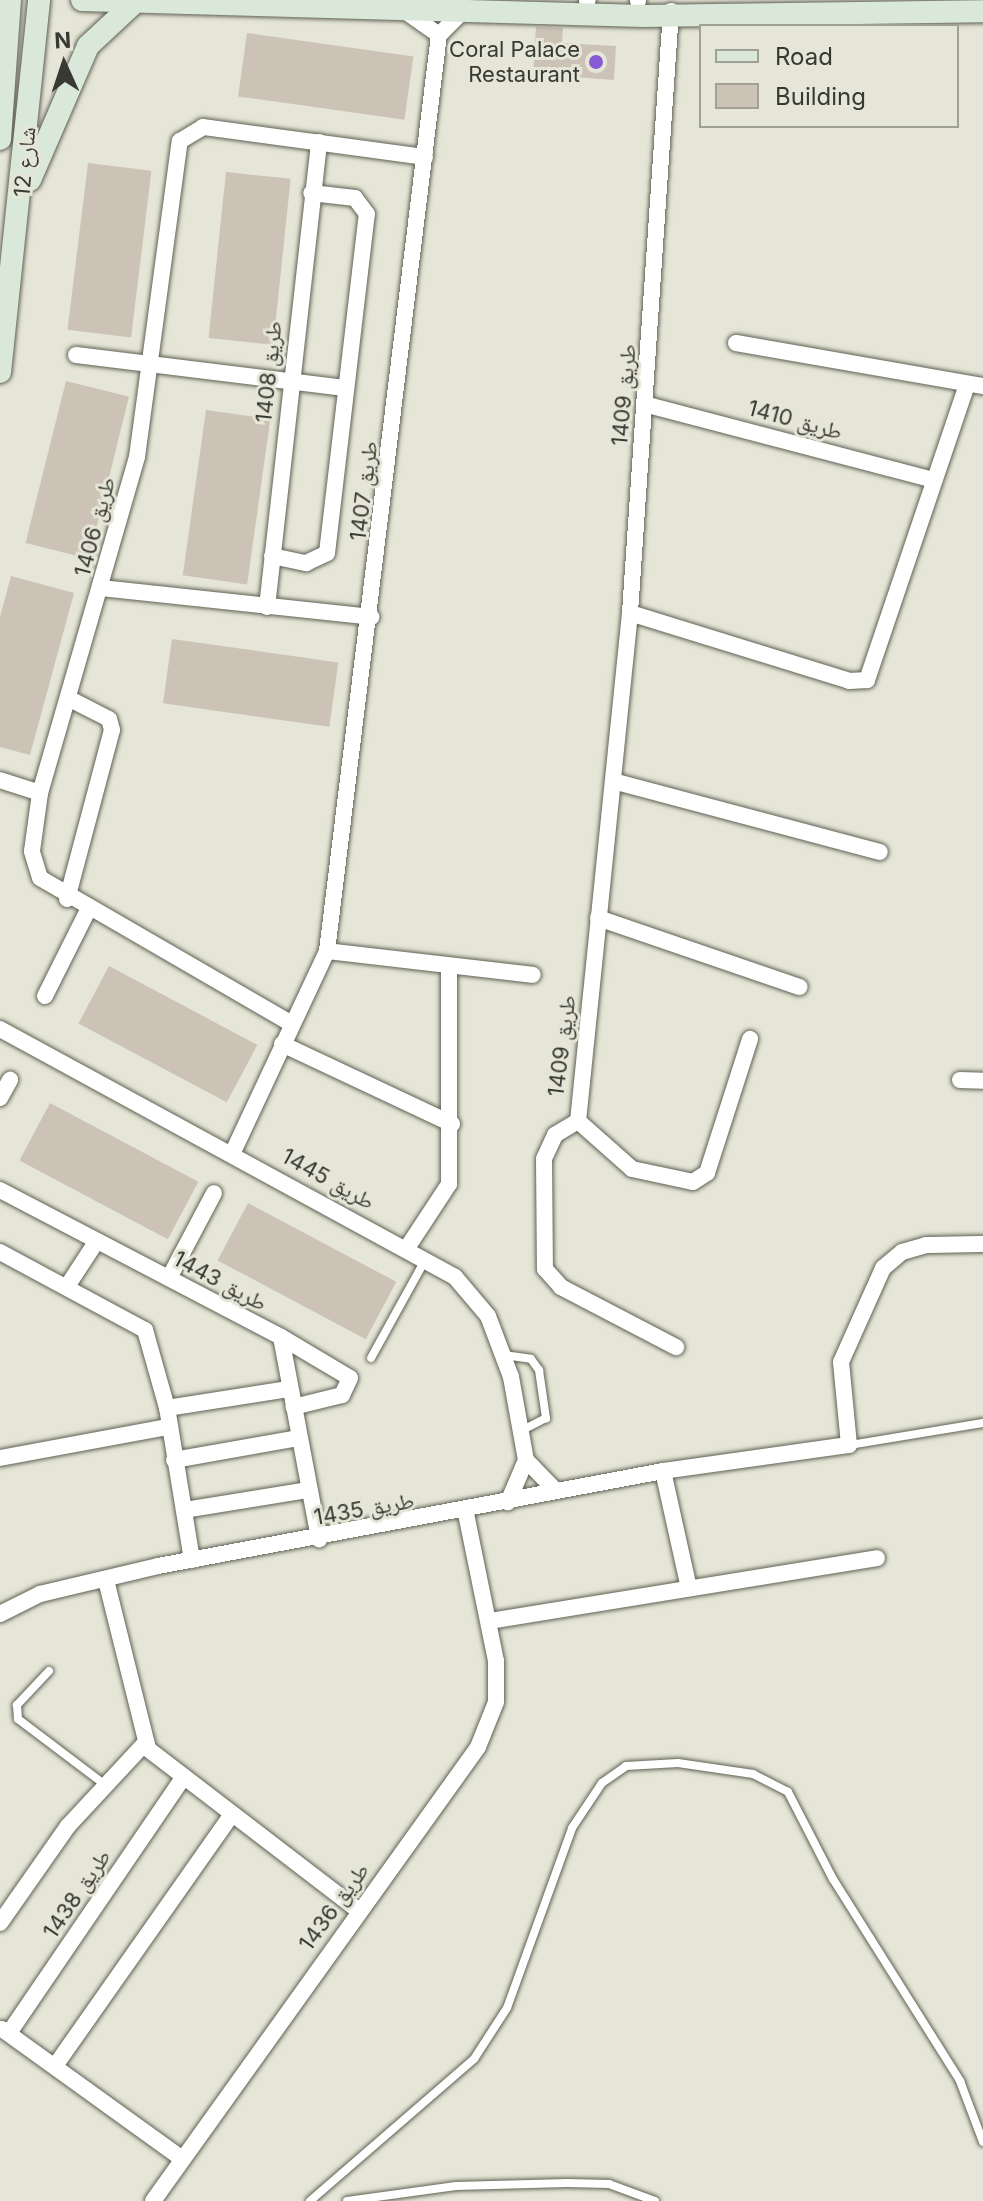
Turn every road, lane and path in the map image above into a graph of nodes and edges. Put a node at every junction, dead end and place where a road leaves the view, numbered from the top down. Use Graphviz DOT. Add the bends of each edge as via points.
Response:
graph roads {
  1 [pos="10,0"];
  2 [pos="39,0"];
  3 [pos="82,0"];
  4 [pos="581,0"];
  5 [pos="638,1"];
  6 [pos="132,5"];
  7 [pos="393,7"];
  8 [pos="466,9"];
  9 [pos="671,11"];
  10 [pos="983,11"];
  11 [pos="439,35"];
  12 [pos="0,139"];
  13 [pos="319,142"];
  14 [pos="425,157"];
  15 [pos="311,193"];
  16 [pos="22,200"];
  17 [pos="4,319"];
  18 [pos="736,343"];
  19 [pos="76,355"];
  20 [pos="152,365"];
  21 [pos="0,372"];
  22 [pos="290,381"];
  23 [pos="975,386"];
  24 [pos="343,388"];
  25 [pos="644,404"];
  26 [pos="934,480"];
  27 [pos="272,556"];
  28 [pos="101,588"];
  29 [pos="267,607"];
  30 [pos="630,613"];
  31 [pos="371,617"];
  32 [pos="68,698"];
  33 [pos="0,780"];
  34 [pos="613,781"];
  35 [pos="40,793"];
  36 [pos="880,852"];
  37 [pos="67,899"];
  38 [pos="88,910"];
  39 [pos="598,918"];
  40 [pos="327,951"];
  41 [pos="449,969"];
  42 [pos="533,975"];
  43 [pos="799,987"];
  44 [pos="45,996"];
  45 [pos="292,1024"];
  46 [pos="0,1029"];
  47 [pos="750,1039"];
  48 [pos="282,1044"];
  49 [pos="10,1080"];
  50 [pos="960,1080"];
  51 [pos="983,1081"];
  52 [pos="0,1098"];
  53 [pos="578,1121"];
  54 [pos="452,1124"];
  55 [pos="233,1152"];
  56 [pos="0,1190"];
  57 [pos="214,1193"];
  58 [pos="96,1242"];
  59 [pos="983,1244"];
  60 [pos="407,1248"];
  61 [pos="0,1252"];
  62 [pos="426,1259"];
  63 [pos="169,1278"];
  64 [pos="68,1285"];
  65 [pos="281,1337"];
  66 [pos="676,1347"];
  67 [pos="504,1355"];
  68 [pos="371,1358"];
  69 [pos="289,1389"];
  70 [pos="293,1407"];
  71 [pos="167,1408"];
  72 [pos="983,1423"];
  73 [pos="168,1427"];
  74 [pos="521,1431"];
  75 [pos="299,1438"];
  76 [pos="849,1445"];
  77 [pos="0,1458"];
  78 [pos="174,1460"];
  79 [pos="526,1460"];
  80 [pos="663,1471"];
  81 [pos="308,1490"];
  82 [pos="556,1491"];
  83 [pos="508,1502"];
  84 [pos="184,1510"];
  85 [pos="466,1513"];
  86 [pos="319,1539"];
  87 [pos="877,1558"];
  88 [pos="192,1560"];
  89 [pos="106,1580"];
  90 [pos="689,1588"];
  91 [pos="0,1614"];
  92 [pos="489,1621"];
  93 [pos="49,1671"];
  94 [pos="146,1742"];
  95 [pos="181,1781"];
  96 [pos="104,1784"];
  97 [pos="229,1818"];
  98 [pos="358,1910"];
  99 [pos="1,1919"];
  100 [pos="4,2030"];
  101 [pos="55,2066"];
  102 [pos="983,2142"];
  103 [pos="182,2159"];
  104 [pos="153,2201"];
  105 [pos="310,2201"];
  106 [pos="347,2201"];
  107 [pos="655,2201"];
  1 -- 12 [label="street"];
  2 -- 16 [label="street, شارع 12"];
  3 -- 6 [label="street"];
  4 -- 5 [label="street"];
  5 -- 9 [label="street"];
  6 -- 7 [label="street"];
  6 -- 16 [label="street" via="88,46"];
  7 -- 8 [label="street"];
  7 -- 11 [label="street"];
  8 -- 9 [label="street"];
  8 -- 11 [label="street"];
  9 -- 10 [label="street"];
  9 -- 25 [label="street, طريق 1409"];
  11 -- 14 [label="street, طريق 1407"];
  13 -- 14 [label="street, طريق 1406"];
  13 -- 15 [label="street, طريق 1408"];
  13 -- 20 [label="street, طريق 1406" via="203,127 180,141"];
  14 -- 31 [label="street, طريق 1407"];
  15 -- 22 [label="street, طريق 1408"];
  15 -- 24 [label="street" via="355,198 367,214"];
  16 -- 17 [label="street, شارع 12"];
  17 -- 21 [label="street, شارع 12"];
  18 -- 23 [label="street"];
  19 -- 20 [label="street"];
  20 -- 22 [label="street"];
  20 -- 28 [label="street, طريق 1406" via="137,457"];
  22 -- 24 [label="street"];
  22 -- 27 [label="street, طريق 1408"];
  23 -- 26 [label="street"];
  24 -- 27 [label="street" via="327,553 306,563"];
  25 -- 26 [label="street, طريق 1410"];
  25 -- 30 [label="street, طريق 1409"];
  26 -- 30 [label="street" via="874,669 861,683"];
  27 -- 29 [label="street, طريق 1408"];
  28 -- 29 [label="street"];
  28 -- 32 [label="street, طريق 1406"];
  29 -- 31 [label="street"];
  30 -- 34 [label="street, طريق 1409"];
  31 -- 40 [label="street, طريق 1407"];
  32 -- 35 [label="street, طريق 1406"];
  32 -- 37 [label="street" via="109,719 112,730"];
  33 -- 35 [label="street"];
  34 -- 36 [label="street"];
  34 -- 39 [label="street, طريق 1409"];
  35 -- 37 [label="street, طريق 1406" via="34,864"];
  37 -- 38 [label="street, طريق 1406"];
  38 -- 44 [label="street"];
  38 -- 45 [label="street, طريق 1406"];
  39 -- 43 [label="street"];
  39 -- 53 [label="street, طريق 1409"];
  40 -- 41 [label="street"];
  40 -- 45 [label="street, طريق 1407"];
  41 -- 42 [label="street"];
  41 -- 54 [label="street"];
  45 -- 48 [label="street, طريق 1407"];
  46 -- 55 [label="street, طريق 1445"];
  47 -- 53 [label="street, طريق 1409" via="707,1173 693,1182 632,1169"];
  48 -- 54 [label="street"];
  48 -- 55 [label="street, طريق 1407"];
  49 -- 52 [label="street"];
  50 -- 51 [label="street"];
  53 -- 66 [label="street" via="555,1135 544,1159 545,1269 561,1287"];
  54 -- 60 [label="street" via="442,1203"];
  55 -- 60 [label="street, طريق 1445"];
  56 -- 58 [label="street, طريق 1443"];
  57 -- 63 [label="street"];
  58 -- 63 [label="street, طريق 1443"];
  58 -- 64 [label="street"];
  59 -- 76 [label="street" via="926,1245 891,1257 845,1346 838,1383"];
  60 -- 62 [label="street, طريق 1445"];
  61 -- 64 [label="street"];
  62 -- 67 [label="street, طريق 1445" via="455,1277 488,1316"];
  62 -- 68 [label="lane"];
  63 -- 65 [label="street, طريق 1443"];
  64 -- 71 [label="street" via="145,1330"];
  65 -- 69 [label="street, طريق 1443"];
  65 -- 70 [label="street" via="350,1378 342,1395"];
  67 -- 74 [label="street, طريق 1445"];
  67 -- 74 [label="lane" via="531,1359 539,1370 546,1418"];
  69 -- 70 [label="street, طريق 1443"];
  69 -- 71 [label="street"];
  70 -- 75 [label="street, طريق 1443"];
  71 -- 73 [label="street"];
  72 -- 76 [label="lane"];
  73 -- 77 [label="street"];
  73 -- 78 [label="street"];
  74 -- 79 [label="street, طريق 1445"];
  75 -- 78 [label="street"];
  75 -- 81 [label="street, طريق 1443"];
  76 -- 80 [label="street, طريق 1435"];
  78 -- 84 [label="street"];
  79 -- 82 [label="street"];
  79 -- 83 [label="street"];
  80 -- 82 [label="street, طريق 1435"];
  80 -- 90 [label="street"];
  81 -- 84 [label="street"];
  81 -- 86 [label="street, طريق 1443"];
  82 -- 83 [label="street, طريق 1435"];
  83 -- 85 [label="street, طريق 1435"];
  84 -- 88 [label="street"];
  85 -- 86 [label="street, طريق 1435"];
  85 -- 92 [label="street, طريق 1436"];
  86 -- 88 [label="street, طريق 1435"];
  87 -- 90 [label="street"];
  88 -- 89 [label="street, طريق 1435"];
  89 -- 91 [label="street, طريق 1435" via="40,1594"];
  89 -- 94 [label="street"];
  90 -- 92 [label="street"];
  92 -- 98 [label="street, طريق 1436" via="496,1702 478,1747"];
  93 -- 96 [label="lane" via="17,1705 18,1719"];
  94 -- 95 [label="street"];
  94 -- 96 [label="street, طريق 1438"];
  95 -- 97 [label="street"];
  95 -- 100 [label="street, طريق 1438"];
  96 -- 99 [label="street, طريق 1438"];
  97 -- 98 [label="street"];
  97 -- 101 [label="street"];
  98 -- 103 [label="street, طريق 1436"];
  100 -- 101 [label="street"];
  101 -- 103 [label="street"];
  102 -- 105 [label="lane" via="960,2081 833,1879 788,1792 753,1774 678,1763 626,1766 602,1783 572,1828 507,2008 474,2059"];
  103 -- 104 [label="street, طريق 1436"];
  106 -- 107 [label="lane" via="456,2186 567,2183 609,2184"];
}
